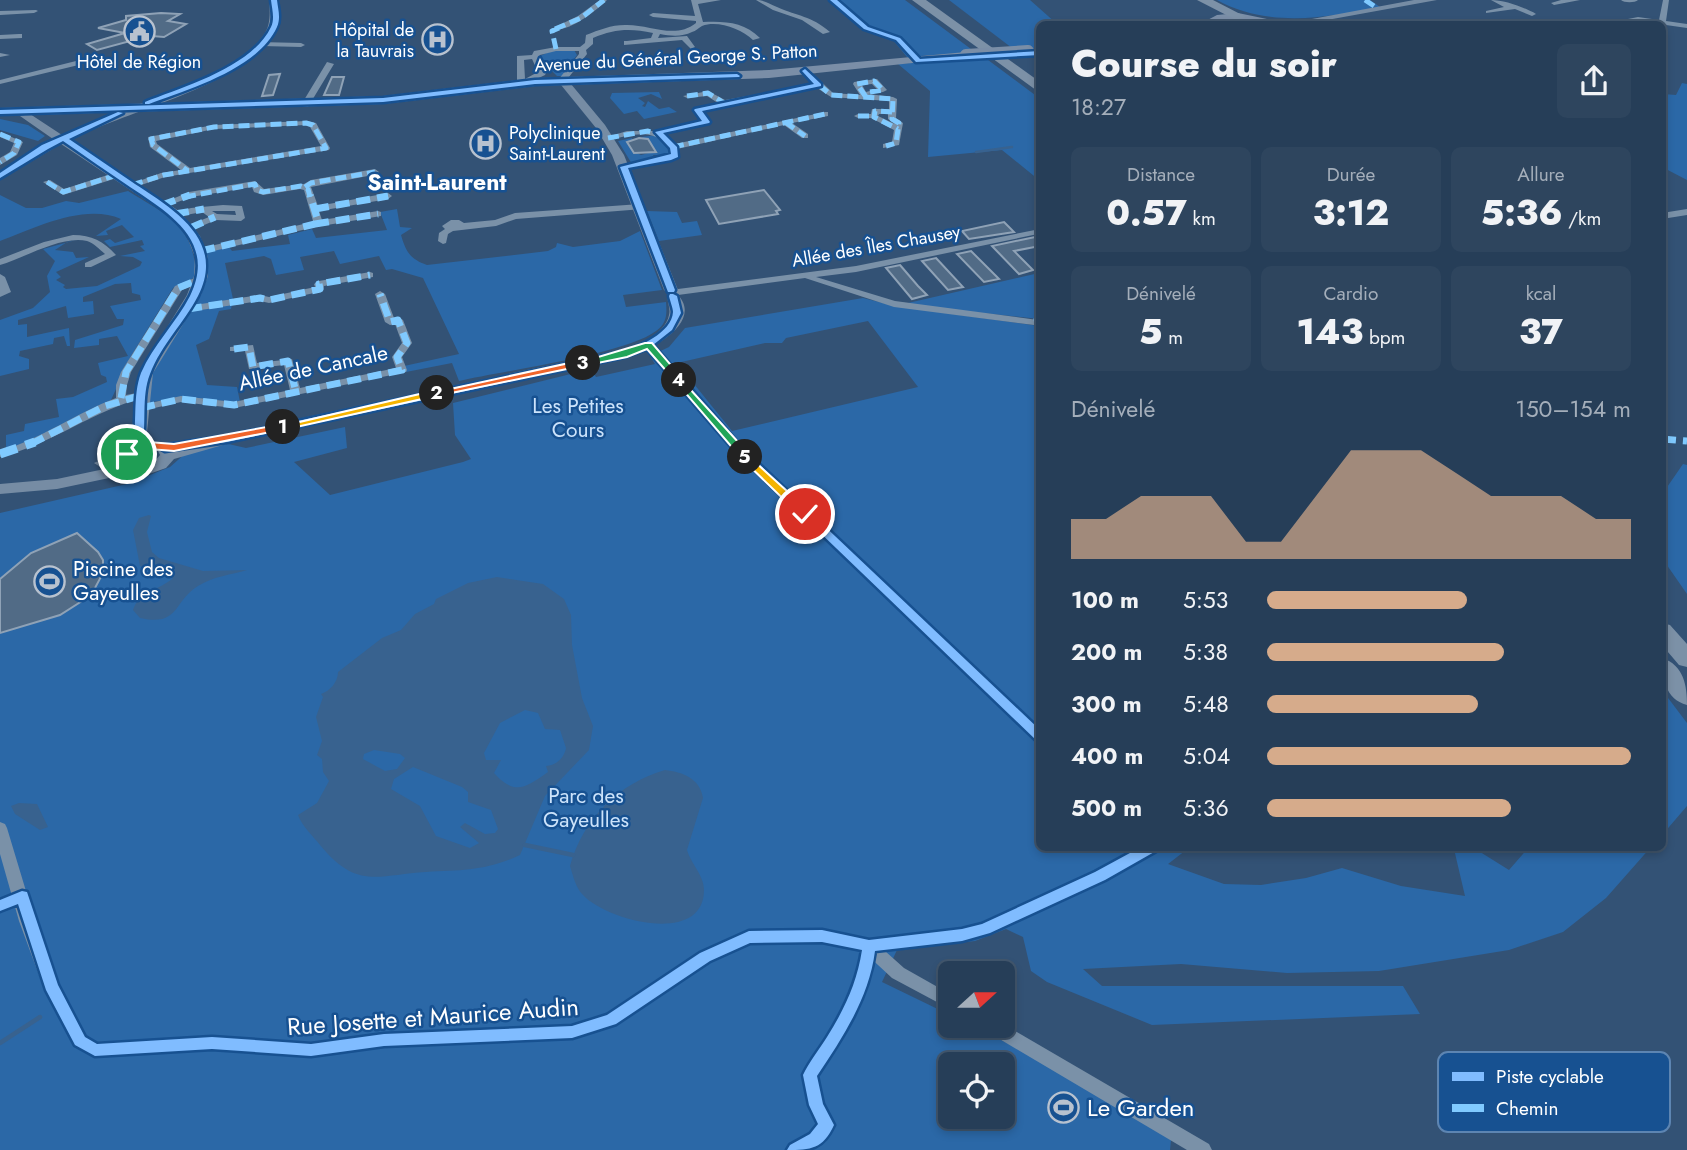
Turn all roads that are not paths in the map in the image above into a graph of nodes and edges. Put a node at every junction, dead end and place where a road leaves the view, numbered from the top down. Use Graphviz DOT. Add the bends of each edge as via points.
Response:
graph roads {
  1 [pos="268,0"];
  2 [pos="274,0"];
  3 [pos="604,0"];
  4 [pos="718,0"];
  5 [pos="763,0"];
  6 [pos="912,0"];
  7 [pos="918,0"];
  8 [pos="1201,0"];
  9 [pos="1432,0"];
  10 [pos="1494,0"];
  11 [pos="1577,0"];
  12 [pos="1624,0"];
  13 [pos="1635,0"];
  14 [pos="1655,0"];
  15 [pos="695,1"];
  16 [pos="940,1"];
  17 [pos="1665,1"];
  18 [pos="1554,3"];
  19 [pos="1511,8"];
  20 [pos="34,11"];
  21 [pos="1488,12"];
  22 [pos="0,13"];
  23 [pos="653,15"];
  24 [pos="1532,15"];
  25 [pos="1240,17"];
  26 [pos="1210,21"];
  27 [pos="1216,21"];
  28 [pos="1259,21"];
  29 [pos="1309,21"];
  30 [pos="1631,21"];
  31 [pos="1654,21"];
  32 [pos="1662,21"];
  33 [pos="699,22"];
  34 [pos="1666,23"];
  35 [pos="1687,26"];
  36 [pos="657,31"];
  37 [pos="825,32"];
  38 [pos="19,36"];
  39 [pos="0,37"];
  40 [pos="756,38"];
  41 [pos="654,40"];
  42 [pos="262,44"];
  43 [pos="301,44"];
  44 [pos="627,44"];
  45 [pos="691,47"];
  46 [pos="553,49"];
  47 [pos="582,49"];
  48 [pos="1034,51"];
  49 [pos="536,59"];
  50 [pos="88,60"];
  51 [pos="1000,60"];
  52 [pos="330,64"];
  53 [pos="571,69"];
  54 [pos="547,71"];
  55 [pos="805,71"];
  56 [pos="1036,72"];
  57 [pos="876,78"];
  58 [pos="560,80"];
  59 [pos="587,80"];
  60 [pos="521,81"];
  61 [pos="0,82"];
  62 [pos="535,82"];
  63 [pos="819,85"];
  64 [pos="1036,86"];
  65 [pos="172,92"];
  66 [pos="572,94"];
  67 [pos="866,95"];
  68 [pos="687,96"];
  69 [pos="720,99"];
  70 [pos="307,102"];
  71 [pos="179,106"];
  72 [pos="713,108"];
  73 [pos="122,110"];
  74 [pos="892,112"];
  75 [pos="0,114"];
  76 [pos="825,114"];
  77 [pos="26,116"];
  78 [pos="858,116"];
  79 [pos="874,116"];
  80 [pos="785,122"];
  81 [pos="704,123"];
  82 [pos="898,129"];
  83 [pos="658,132"];
  84 [pos="0,134"];
  85 [pos="60,136"];
  86 [pos="805,136"];
  87 [pos="608,138"];
  88 [pos="886,146"];
  89 [pos="673,147"];
  90 [pos="0,162"];
  91 [pos="624,167"];
  92 [pos="188,171"];
  93 [pos="375,172"];
  94 [pos="0,174"];
  95 [pos="117,175"];
  96 [pos="47,182"];
  97 [pos="132,185"];
  98 [pos="306,187"];
  99 [pos="388,196"];
  100 [pos="162,205"];
  101 [pos="223,207"];
  102 [pos="640,207"];
  103 [pos="204,209"];
  104 [pos="315,209"];
  105 [pos="1687,212"];
  106 [pos="174,214"];
  107 [pos="378,214"];
  108 [pos="1666,215"];
  109 [pos="215,216"];
  110 [pos="437,219"];
  111 [pos="315,224"];
  112 [pos="449,227"];
  113 [pos="190,228"];
  114 [pos="1036,230"];
  115 [pos="443,241"];
  116 [pos="201,251"];
  117 [pos="0,262"];
  118 [pos="88,265"];
  119 [pos="370,275"];
  120 [pos="802,276"];
  121 [pos="0,277"];
  122 [pos="202,278"];
  123 [pos="0,293"];
  124 [pos="674,293"];
  125 [pos="380,294"];
  126 [pos="188,309"];
  127 [pos="1034,322"];
  128 [pos="648,345"];
  129 [pos="234,349"];
  130 [pos="296,392"];
  131 [pos="121,398"];
  132 [pos="142,408"];
  133 [pos="0,454"];
  134 [pos="146,454"];
  135 [pos="0,489"];
  136 [pos="1666,635"];
  137 [pos="1687,659"];
  138 [pos="1666,671"];
  139 [pos="1687,697"];
  140 [pos="1036,733"];
  141 [pos="0,828"];
  142 [pos="1145,851"];
  143 [pos="869,946"];
  144 [pos="938,995"];
  145 [pos="1012,1038"];
  146 [pos="1203,1150"];
  1 -- 73 [label="street" via="270,26 244,55"];
  2 -- 42 [label="street" via="275,25"];
  3 -- 46 [label="street" via="552,31"];
  4 -- 15 [label="street"];
  5 -- 37 [label="street"];
  6 -- 51 [label="highway"];
  7 -- 51 [label="highway"];
  8 -- 25 [label="highway"];
  8 -- 26 [label="highway" via="1212,13"];
  9 -- 29 [label="street"];
  10 -- 19 [label="street"];
  11 -- 18 [label="street"];
  12 -- 13 [label="street"];
  14 -- 17 [label="street"];
  15 -- 33 [label="street"];
  16 -- 56 [label="highway"];
  17 -- 32 [label="street"];
  19 -- 21 [label="street"];
  19 -- 24 [label="street"];
  20 -- 22 [label="street"];
  23 -- 33 [label="street"];
  25 -- 27 [label="main road"];
  25 -- 28 [label="main road"];
  30 -- 31 [label="street"];
  33 -- 36 [label="street" via="687,32"];
  33 -- 40 [label="street" via="736,24"];
  34 -- 35 [label="street"];
  36 -- 41 [label="street"];
  36 -- 47 [label="street" via="609,29 589,37 589,44"];
  38 -- 39 [label="street"];
  41 -- 44 [label="street"];
  41 -- 45 [label="street" via="684,38"];
  42 -- 43 [label="street"];
  42 -- 65 [label="street" via="227,69"];
  46 -- 47 [label="street"];
  46 -- 49 [label="street" via="537,53"];
  47 -- 53 [label="street"];
  48 -- 55 [label="main road, Avenue du Général George S. Patton, bridge"];
  49 -- 54 [label="street"];
  49 -- 60 [label="street" via="541,75"];
  49 -- 60 [label="street" via="520,58"];
  50 -- 61 [label="street"];
  51 -- 64 [label="highway"];
  52 -- 70 [label="street"];
  53 -- 58 [label="street"];
  53 -- 59 [label="street"];
  54 -- 58 [label="street"];
  54 -- 62 [label="street" via="546,77"];
  55 -- 59 [label="main road, Avenue du Général George S. Patton"];
  55 -- 63 [label="street"];
  57 -- 67 [label="street" via="857,84"];
  58 -- 59 [label="main road, Avenue du Général George S. Patton"];
  58 -- 62 [label="main road, Avenue du Général George S. Patton"];
  58 -- 66 [label="street"];
  59 -- 66 [label="street" via="577,84"];
  60 -- 62 [label="main road, Avenue du Général George S. Patton"];
  60 -- 70 [label="main road, Avenue du Général George S. Patton" via="419,97"];
  63 -- 67 [label="street" via="831,95"];
  63 -- 69 [label="street"];
  65 -- 71 [label="street" via="168,101"];
  65 -- 73 [label="street"];
  66 -- 87 [label="street"];
  67 -- 74 [label="street" via="893,99"];
  68 -- 69 [label="street" via="708,93"];
  69 -- 72 [label="street"];
  70 -- 71 [label="main road, Avenue du Général George S. Patton"];
  70 -- 73 [label="main road, Avenue du Général George S. Patton"];
  71 -- 73 [label="main road, Avenue du Général George S. Patton"];
  73 -- 75 [label="main road, Avenue du Général George S. Patton"];
  73 -- 77 [label="main road, Avenue du Général George S. Patton"];
  73 -- 85 [label="street"];
  74 -- 79 [label="street" via="875,111"];
  74 -- 82 [label="street"];
  75 -- 77 [label="main road, Avenue du Général George S. Patton"];
  76 -- 80 [label="street"];
  77 -- 85 [label="street"];
  78 -- 79 [label="street"];
  79 -- 82 [label="street"];
  80 -- 86 [label="street"];
  80 -- 89 [label="street"];
  81 -- 83 [label="street"];
  82 -- 88 [label="street" via="896,143"];
  83 -- 87 [label="street"];
  83 -- 89 [label="street"];
  84 -- 90 [label="street" via="16,139 19,146"];
  85 -- 94 [label="street"];
  85 -- 95 [label="street"];
  87 -- 91 [label="street"];
  89 -- 91 [label="street" via="671,158"];
  91 -- 102 [label="street"];
  92 -- 92 [label="street" via="284,155 326,148 310,123 214,127 151,139"];
  92 -- 97 [label="street"];
  93 -- 98 [label="street"];
  95 -- 96 [label="street" via="63,192"];
  95 -- 97 [label="street"];
  97 -- 100 [label="street"];
  98 -- 100 [label="street" via="262,192 255,184 189,195"];
  98 -- 104 [label="street"];
  99 -- 104 [label="street"];
  100 -- 106 [label="street"];
  101 -- 103 [label="street"];
  101 -- 109 [label="street"];
  101 -- 109 [label="street" via="239,208 241,218"];
  102 -- 112 [label="street" via="515,216 496,223"];
  102 -- 124 [label="street"];
  103 -- 106 [label="street"];
  103 -- 109 [label="street"];
  104 -- 111 [label="street"];
  105 -- 108 [label="street"];
  106 -- 113 [label="street"];
  107 -- 111 [label="street"];
  109 -- 113 [label="street"];
  110 -- 112 [label="street"];
  111 -- 116 [label="street"];
  112 -- 115 [label="street"];
  113 -- 116 [label="street"];
  114 -- 120 [label="street, Allée des Îles Chausey"];
  116 -- 122 [label="street"];
  117 -- 118 [label="street" via="61,240 84,238 94,240 111,255"];
  119 -- 126 [label="street" via="319,284 320,289 269,300"];
  120 -- 124 [label="street, Allée des Îles Chausey"];
  120 -- 127 [label="street" via="894,304"];
  121 -- 123 [label="street" via="6,292"];
  122 -- 126 [label="street"];
  122 -- 131 [label="street" via="178,288 134,360"];
  124 -- 128 [label="street" via="675,320"];
  125 -- 130 [label="street, Allée de Cancale" via="390,322 398,320 407,343 397,357 402,370"];
  126 -- 132 [label="street" via="146,373"];
  128 -- 134 [label="street" via="617,356"];
  128 -- 140 [label="street" via="739,450"];
  129 -- 130 [label="street" via="249,346 253,368 288,360"];
  130 -- 132 [label="street, Allée de Cancale" via="234,405 181,399"];
  131 -- 132 [label="street, Allée de Cancale"];
  131 -- 133 [label="street" via="26,449"];
  132 -- 134 [label="street"];
  134 -- 135 [label="street" via="57,484"];
  136 -- 137 [label="highway"];
  138 -- 139 [label="highway"];
  141 -- 143 [label="street, Rue Josette et Maurice Audin" via="51,986 80,1041 95,1050 212,1043 311,1050 384,1040 572,1032 611,1020 705,957 749,937 822,936"];
  142 -- 143 [label="street, Rue Josette et Maurice Audin" via="985,929"];
  143 -- 144 [label="street" via="898,973"];
  145 -- 146 [label="street"];
}
